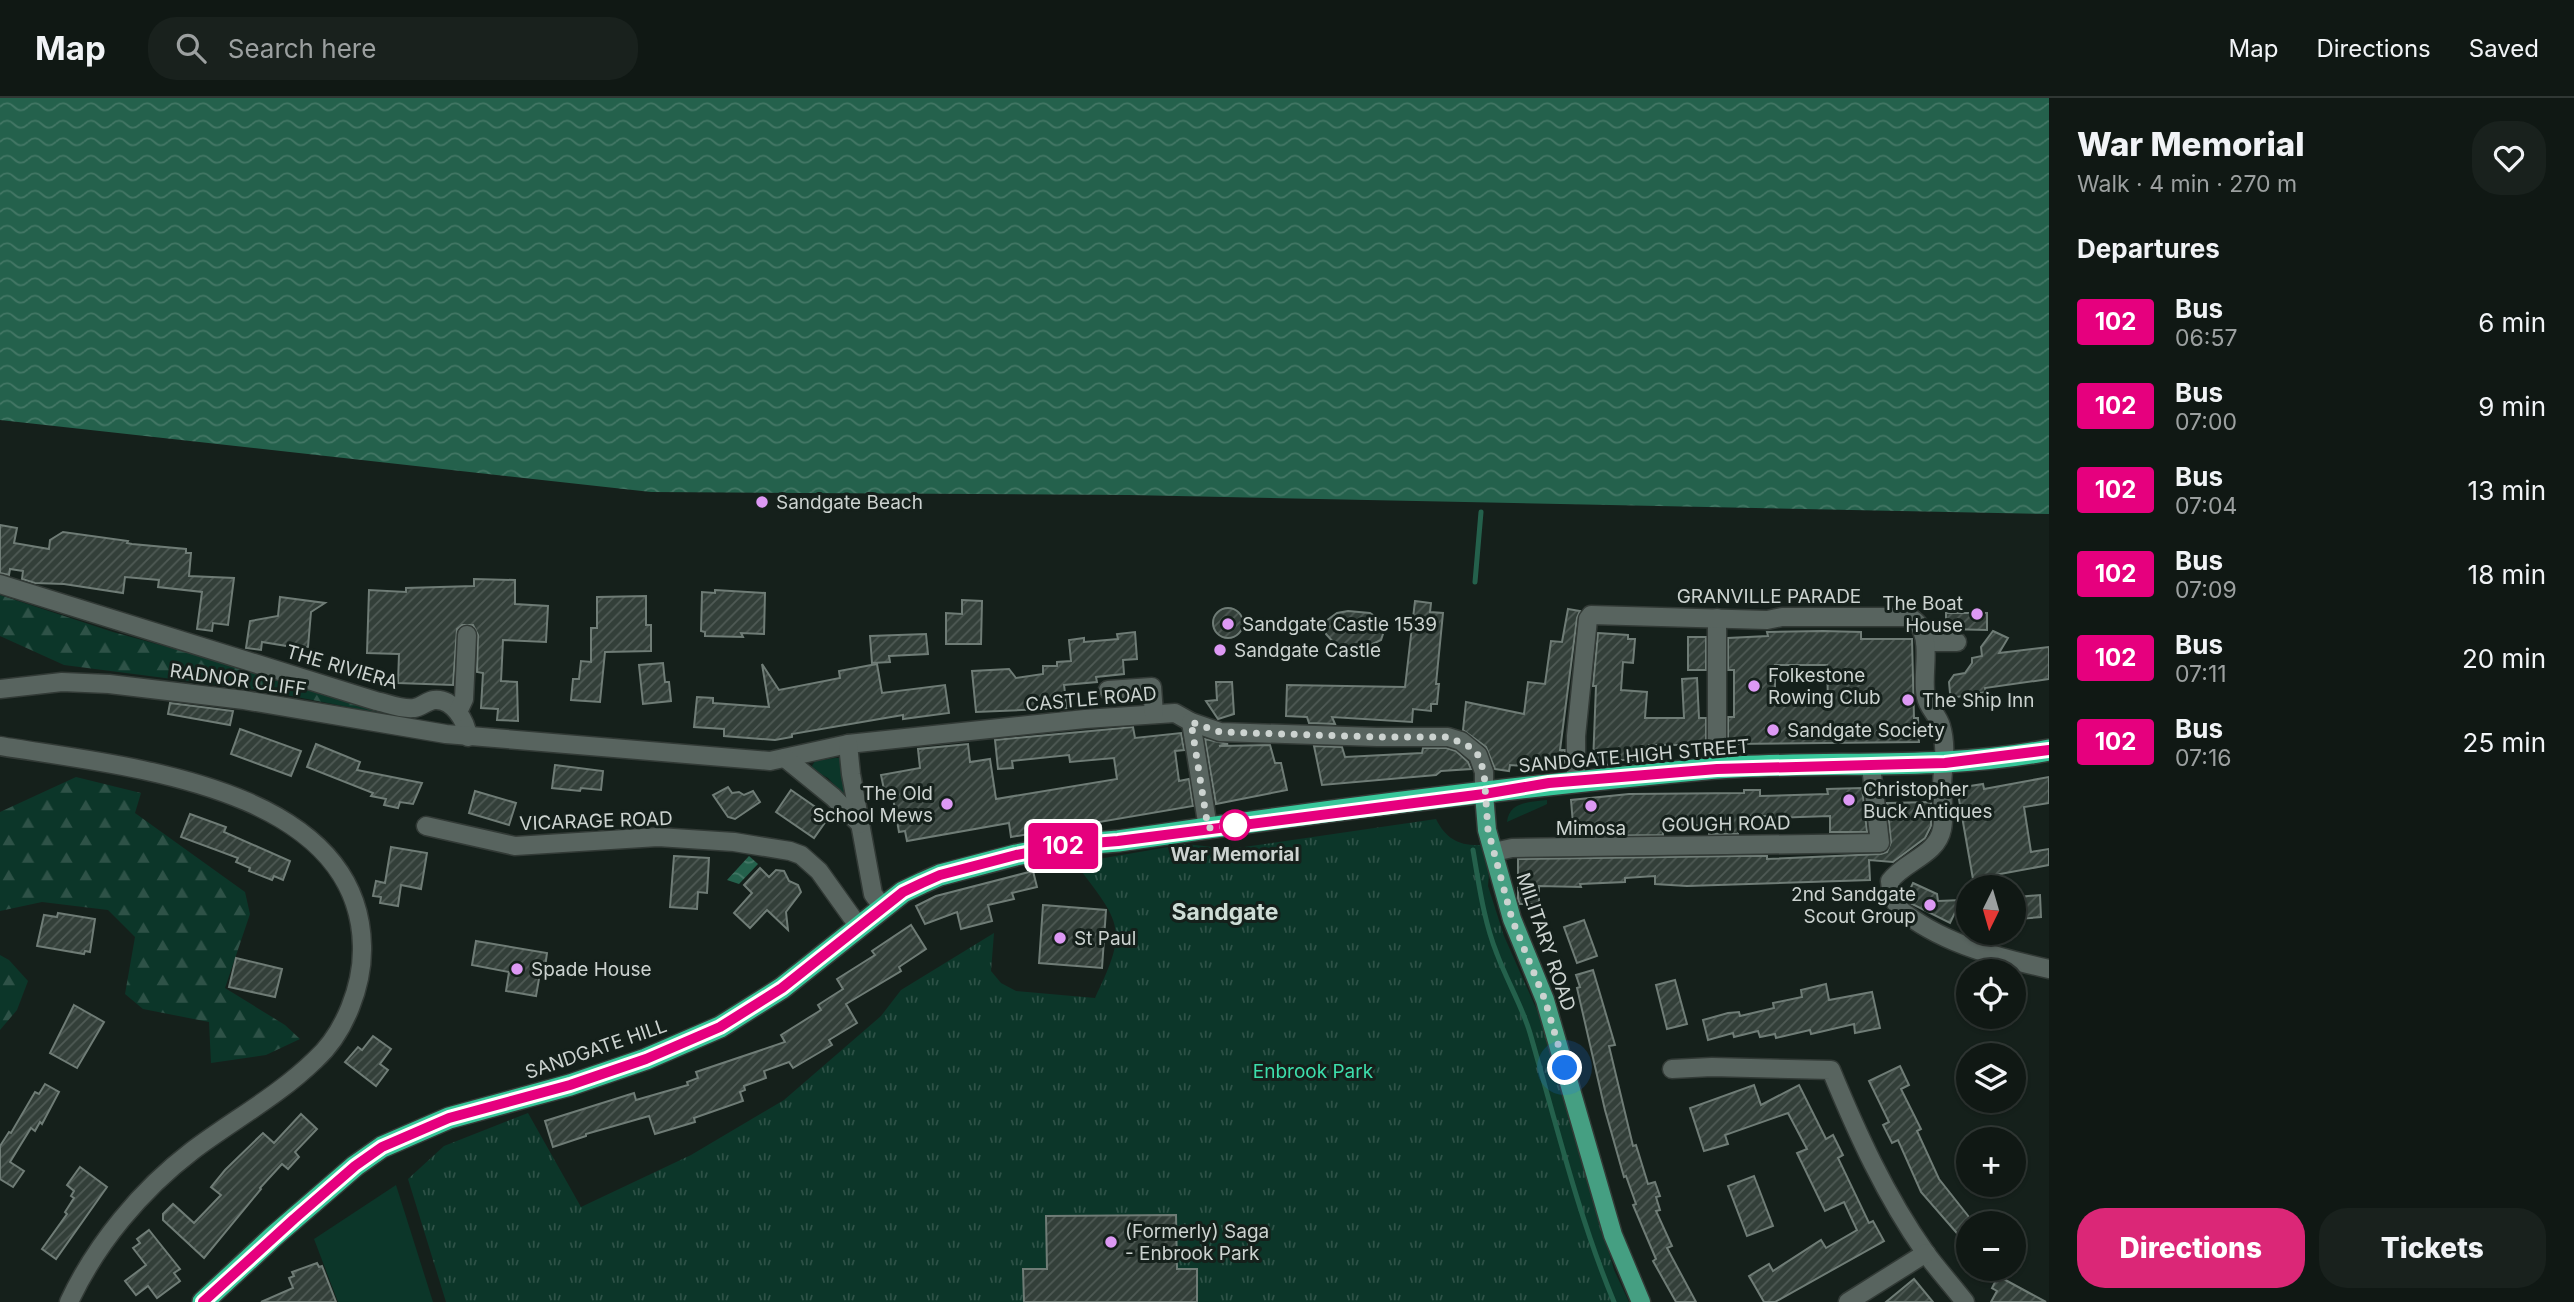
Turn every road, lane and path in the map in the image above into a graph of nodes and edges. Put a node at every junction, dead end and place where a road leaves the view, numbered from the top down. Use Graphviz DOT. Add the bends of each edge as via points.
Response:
graph roads {
  1 [pos="0,584"];
  2 [pos="1717,618"];
  3 [pos="467,635"];
  4 [pos="1924,637"];
  5 [pos="1957,642"];
  6 [pos="0,689"];
  7 [pos="1108,690"];
  8 [pos="458,712"];
  9 [pos="1154,713"];
  10 [pos="1191,722"];
  11 [pos="468,737"];
  12 [pos="848,744"];
  13 [pos="0,746"];
  14 [pos="2049,750"];
  15 [pos="785,758"];
  16 [pos="1945,763"];
  17 [pos="1871,766"];
  18 [pos="1717,769"];
  19 [pos="1576,782"];
  20 [pos="1484,794"];
  21 [pos="860,824"];
  22 [pos="426,826"];
  23 [pos="1208,828"];
  24 [pos="1494,852"];
  25 [pos="1016,855"];
  26 [pos="883,908"];
  27 [pos="859,927"];
  28 [pos="2049,969"];
  29 [pos="1672,1069"];
  30 [pos="1926,1253"];
  31 [pos="69,1302"];
  32 [pos="203,1302"];
  33 [pos="1641,1302"];
  34 [pos="1848,1302"];
  35 [pos="1965,1302"];
  1 -- 8 [label="street, THE RIVIERA" via="376,701 413,708 435,699"];
  2 -- 4 [label="street, GRANVILLE PARADE" via="1904,617 1915,620"];
  2 -- 18 [label="street"];
  2 -- 19 [label="street, GRANVILLE PARADE" via="1590,615 1576,736"];
  3 -- 8 [label="street" via="464,699"];
  4 -- 5 [label="street, GRANVILLE PARADE"];
  4 -- 16 [label="street" via="1925,696 1941,725"];
  6 -- 11 [label="street, RADNOR CLIFF" via="62,682 109,684"];
  7 -- 9 [label="street" via="1152,687"];
  8 -- 11 [label="street" via="467,725"];
  9 -- 10 [label="street, CASTLE ROAD" via="1175,713"];
  9 -- 12 [label="street, CASTLE ROAD"];
  10 -- 20 [label="street, CASTLE ROAD" via="1220,732 1448,737 1478,755"];
  10 -- 23 [label="street"];
  11 -- 15 [label="street" via="738,759"];
  12 -- 15 [label="street, CASTLE ROAD"];
  12 -- 21 [label="street"];
  13 -- 31 [label="street" via="186,781 240,798 284,819 311,838 345,881 362,936 358,985 333,1040 261,1105 192,1151 145,1191 90,1264"];
  14 -- 16 [label="highway, SANDGATE HIGH STREET"];
  15 -- 21 [label="street"];
  16 -- 17 [label="highway, SANDGATE HIGH STREET"];
  16 -- 28 [label="street" via="1942,830 1931,849 1890,881 1892,896 1905,914 1962,945"];
  17 -- 18 [label="highway, SANDGATE HIGH STREET"];
  17 -- 24 [label="street, GOUGH ROAD" via="1880,843 1513,848"];
  18 -- 19 [label="highway, SANDGATE HIGH STREET"];
  19 -- 20 [label="highway, SANDGATE HIGH STREET"];
  20 -- 23 [label="highway, SANDGATE HIGH STREET"];
  20 -- 24 [label="main road, MILITARY ROAD"];
  21 -- 26 [label="street" via="873,894"];
  22 -- 27 [label="street, VICARAGE ROAD" via="515,846 658,837 790,851 820,871"];
  23 -- 25 [label="highway, SANDGATE HIGH STREET"];
  24 -- 33 [label="main road, MILITARY ROAD" via="1512,919 1549,1012 1613,1236"];
  25 -- 26 [label="highway, SANDGATE HILL" via="940,875 903,892"];
  26 -- 27 [label="highway, SANDGATE HILL"];
  27 -- 32 [label="highway, SANDGATE HILL" via="782,988 720,1027 646,1059 449,1118 382,1147 284,1227"];
  29 -- 30 [label="street" via="1830,1070 1874,1167"];
  30 -- 34 [label="street"];
  30 -- 35 [label="street"];
}
